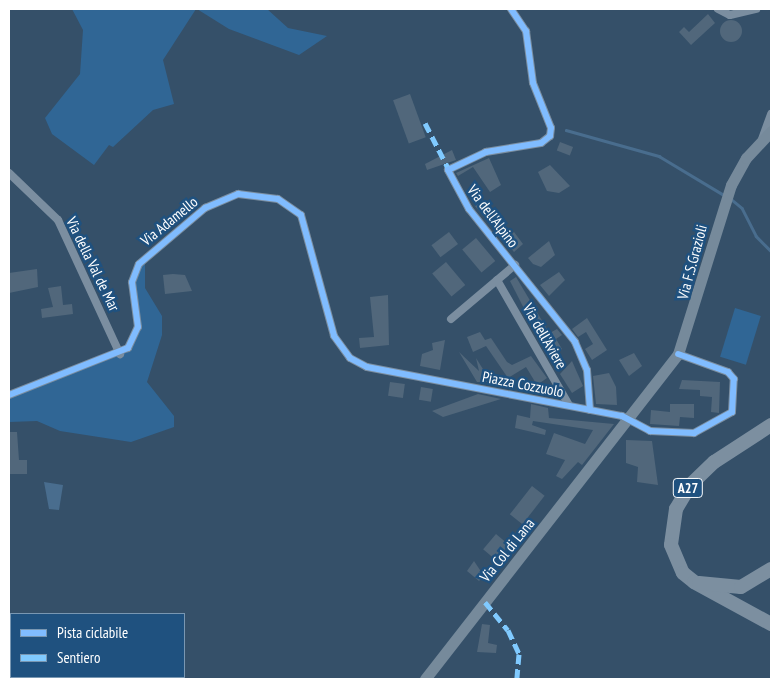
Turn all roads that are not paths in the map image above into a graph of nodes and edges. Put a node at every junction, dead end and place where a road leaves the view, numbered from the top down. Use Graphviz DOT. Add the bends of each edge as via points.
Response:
graph roads {
  1 [pos="510,9"];
  2 [pos="718,9"];
  3 [pos="756,9"];
  4 [pos="771,114"];
  5 [pos="771,131"];
  6 [pos="762,139"];
  7 [pos="9,173"];
  8 [pos="515,265"];
  9 [pos="497,280"];
  10 [pos="451,319"];
  11 [pos="120,354"];
  12 [pos="678,354"];
  13 [pos="470,386"];
  14 [pos="9,395"];
  15 [pos="569,405"];
  16 [pos="590,410"];
  17 [pos="631,418"];
  18 [pos="771,425"];
  19 [pos="771,569"];
  20 [pos="694,582"];
  21 [pos="771,624"];
  22 [pos="424,679"];
  1 -- 8 [label="street, Via dell'Alpino" via="526,31 533,83 551,128 550,136 541,143 486,152 450,166 448,170 469,209"];
  2 -- 3 [label="street" via="726,15"];
  4 -- 6 [label="street"];
  5 -- 6 [label="main road, Via F.S.Grazioli"];
  6 -- 12 [label="main road, Via F.S.Grazioli" via="731,185"];
  7 -- 11 [label="street, Via della Val de Mar" via="58,220"];
  8 -- 9 [label="street"];
  8 -- 16 [label="street, Via dell'Alpino" via="575,342 587,370"];
  9 -- 10 [label="street"];
  9 -- 15 [label="street, Via dell'Aviere"];
  11 -- 13 [label="street, Via Adamello" via="136,333 133,275 145,257 214,202 238,194 266,195 301,215 334,336 350,358 403,376"];
  11 -- 14 [label="street"];
  12 -- 17 [label="main road, Via F.S.Grazioli"];
  12 -- 17 [label="street" via="730,373 734,381 732,412 691,434 650,431"];
  13 -- 15 [label="street, Piazza Cozzuolo"];
  15 -- 16 [label="street, Piazza Cozzuolo"];
  16 -- 17 [label="street, Piazza Cozzuolo"];
  17 -- 22 [label="main road, Via Col di Lana"];
  18 -- 20 [label="highway, A27" via="714,462 682,496 671,545 683,574"];
  19 -- 20 [label="highway" via="741,587"];
  20 -- 21 [label="highway, A27"];
}
